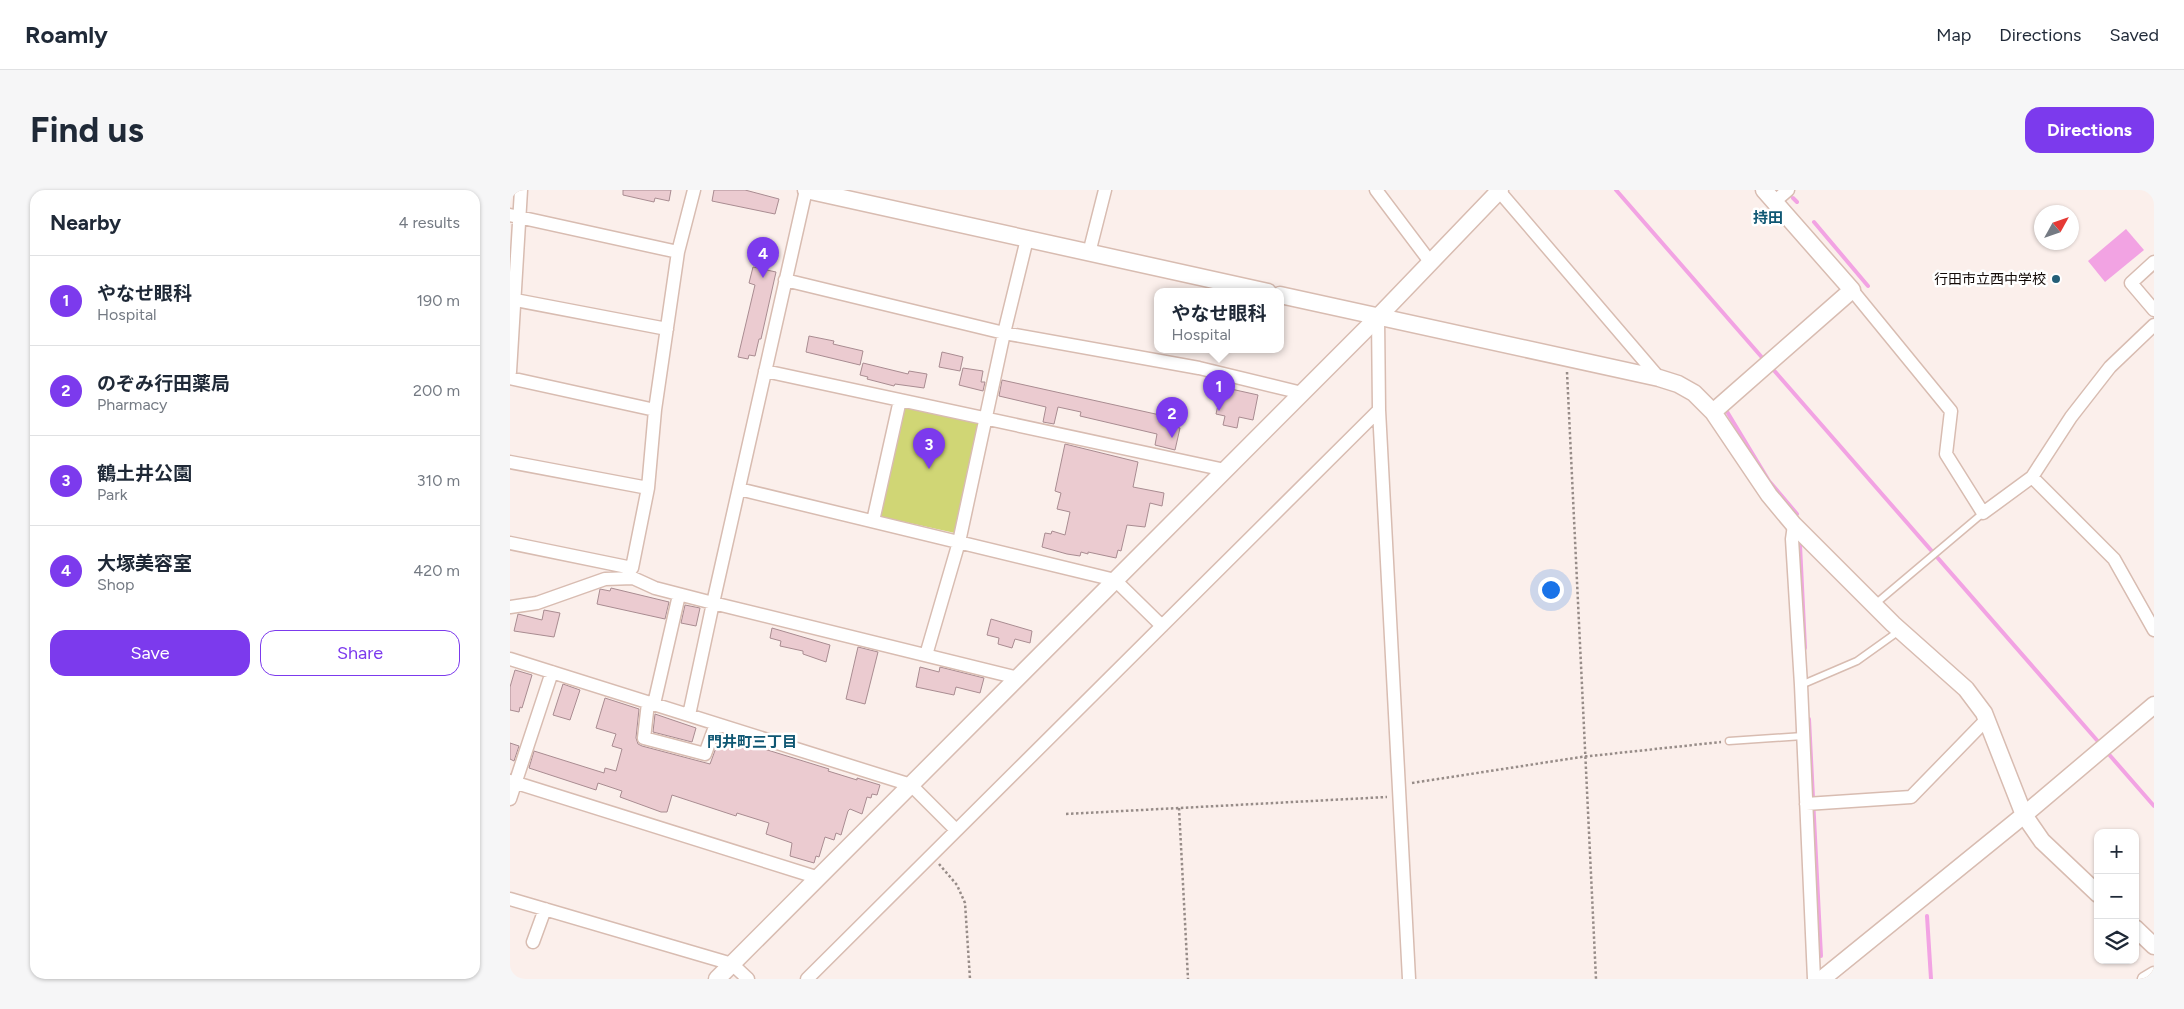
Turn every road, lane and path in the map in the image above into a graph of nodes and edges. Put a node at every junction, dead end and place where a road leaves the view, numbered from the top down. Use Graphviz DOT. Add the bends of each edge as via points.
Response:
graph roads {
  1 [pos="521,190"];
  2 [pos="694,190"];
  3 [pos="806,190"];
  4 [pos="1105,190"];
  5 [pos="1376,190"];
  6 [pos="1788,190"];
  7 [pos="1500,191"];
  8 [pos="1769,196"];
  9 [pos="515,216"];
  10 [pos="1027,239"];
  11 [pos="678,252"];
  12 [pos="1089,253"];
  13 [pos="2154,262"];
  14 [pos="1431,263"];
  15 [pos="786,280"];
  16 [pos="1250,288"];
  17 [pos="1852,290"];
  18 [pos="1284,296"];
  19 [pos="512,300"];
  20 [pos="2154,310"];
  21 [pos="1378,317"];
  22 [pos="2154,325"];
  23 [pos="667,329"];
  24 [pos="1004,333"];
  25 [pos="1566,358"];
  26 [pos="765,371"];
  27 [pos="510,372"];
  28 [pos="510,378"];
  29 [pos="1659,378"];
  30 [pos="1302,393"];
  31 [pos="900,400"];
  32 [pos="655,410"];
  33 [pos="1379,410"];
  34 [pos="1713,412"];
  35 [pos="986,419"];
  36 [pos="510,462"];
  37 [pos="1225,470"];
  38 [pos="2032,477"];
  39 [pos="648,488"];
  40 [pos="739,489"];
  41 [pos="1984,513"];
  42 [pos="873,521"];
  43 [pos="1794,525"];
  44 [pos="959,542"];
  45 [pos="510,543"];
  46 [pos="632,573"];
  47 [pos="1115,580"];
  48 [pos="679,595"];
  49 [pos="713,603"];
  50 [pos="1874,605"];
  51 [pos="510,607"];
  52 [pos="1162,626"];
  53 [pos="1900,630"];
  54 [pos="2154,630"];
  55 [pos="926,655"];
  56 [pos="510,659"];
  57 [pos="552,672"];
  58 [pos="1018,678"];
  59 [pos="1801,685"];
  60 [pos="651,703"];
  61 [pos="2154,705"];
  62 [pos="688,715"];
  63 [pos="1986,720"];
  64 [pos="716,724"];
  65 [pos="1803,736"];
  66 [pos="1729,741"];
  67 [pos="1584,757"];
  68 [pos="513,782"];
  69 [pos="911,785"];
  70 [pos="1398,791"];
  71 [pos="510,799"];
  72 [pos="1806,804"];
  73 [pos="1179,808"];
  74 [pos="1066,814"];
  75 [pos="2024,815"];
  76 [pos="956,830"];
  77 [pos="932,855"];
  78 [pos="819,878"];
  79 [pos="2094,890"];
  80 [pos="510,899"];
  81 [pos="545,909"];
  82 [pos="2139,932"];
  83 [pos="533,942"];
  84 [pos="2154,946"];
  85 [pos="732,964"];
  86 [pos="2154,973"];
  87 [pos="717,979"];
  88 [pos="748,979"];
  89 [pos="807,979"];
  90 [pos="970,979"];
  91 [pos="1188,979"];
  92 [pos="1409,979"];
  93 [pos="1596,979"];
  94 [pos="1814,979"];
  95 [pos="1822,979"];
  96 [pos="2144,979"];
  1 -- 9 [label="street"];
  2 -- 11 [label="street"];
  3 -- 10 [label="street"];
  3 -- 15 [label="street"];
  4 -- 12 [label="street"];
  5 -- 14 [label="street"];
  6 -- 8 [label="street"];
  7 -- 14 [label="street"];
  7 -- 29 [label="street"];
  8 -- 17 [label="street"];
  9 -- 11 [label="street"];
  9 -- 19 [label="street"];
  10 -- 12 [label="street"];
  10 -- 24 [label="street"];
  11 -- 23 [label="street"];
  12 -- 16 [label="street"];
  13 -- 20 [label="street" via="2131,283"];
  14 -- 21 [label="street"];
  15 -- 24 [label="street"];
  15 -- 26 [label="street"];
  17 -- 34 [label="street"];
  17 -- 41 [label="street" via="1951,411 1946,454"];
  18 -- 21 [label="street"];
  19 -- 23 [label="street"];
  19 -- 27 [label="street"];
  21 -- 25 [label="street"];
  21 -- 30 [label="street"];
  21 -- 33 [label="street"];
  22 -- 38 [label="street" via="2110,367 2071,417"];
  23 -- 32 [label="street"];
  24 -- 30 [label="street" via="1199,368"];
  24 -- 35 [label="street"];
  25 -- 29 [label="street"];
  25 -- 67 [label="path"];
  26 -- 31 [label="street"];
  26 -- 40 [label="street"];
  28 -- 32 [label="street"];
  29 -- 34 [label="street" via="1694,393"];
  30 -- 37 [label="street"];
  31 -- 35 [label="street"];
  31 -- 42 [label="street"];
  32 -- 39 [label="street"];
  33 -- 52 [label="street"];
  33 -- 70 [label="street"];
  34 -- 43 [label="street" via="1769,495"];
  35 -- 37 [label="street"];
  35 -- 44 [label="street"];
  36 -- 39 [label="street"];
  37 -- 47 [label="street"];
  38 -- 41 [label="street"];
  38 -- 54 [label="street" via="2114,559"];
  39 -- 46 [label="street"];
  40 -- 42 [label="street"];
  40 -- 49 [label="street"];
  41 -- 50 [label="lane"];
  42 -- 44 [label="street"];
  43 -- 50 [label="street"];
  43 -- 59 [label="street" via="1792,539"];
  44 -- 47 [label="street"];
  44 -- 55 [label="street"];
  45 -- 46 [label="street"];
  46 -- 48 [label="street" via="655,588"];
  46 -- 51 [label="street" via="537,603"];
  47 -- 52 [label="street"];
  47 -- 58 [label="street"];
  48 -- 49 [label="street"];
  48 -- 60 [label="street"];
  49 -- 55 [label="street"];
  49 -- 62 [label="street"];
  50 -- 53 [label="street"];
  52 -- 76 [label="street"];
  53 -- 59 [label="lane" via="1857,661"];
  53 -- 63 [label="street" via="1966,689"];
  55 -- 58 [label="street"];
  56 -- 57 [label="street"];
  57 -- 60 [label="street"];
  57 -- 68 [label="street"];
  58 -- 69 [label="street"];
  59 -- 65 [label="street"];
  60 -- 62 [label="street"];
  60 -- 64 [label="street" via="644,738 705,754"];
  61 -- 75 [label="street"];
  62 -- 64 [label="street"];
  63 -- 72 [label="street" via="1911,797"];
  63 -- 75 [label="street"];
  64 -- 69 [label="street"];
  65 -- 66 [label="lane"];
  65 -- 72 [label="street"];
  66 -- 67 [label="path"];
  67 -- 70 [label="path"];
  67 -- 93 [label="path"];
  68 -- 71 [label="street"];
  68 -- 78 [label="street"];
  69 -- 76 [label="street"];
  69 -- 78 [label="street"];
  70 -- 73 [label="path"];
  70 -- 92 [label="street"];
  72 -- 94 [label="street"];
  73 -- 74 [label="path"];
  73 -- 91 [label="path"];
  75 -- 79 [label="street" via="2042,841"];
  75 -- 95 [label="street"];
  76 -- 77 [label="street"];
  77 -- 89 [label="street"];
  77 -- 90 [label="path" via="957,885 965,903"];
  78 -- 85 [label="street"];
  80 -- 81 [label="street"];
  81 -- 83 [label="street"];
  81 -- 85 [label="street"];
  82 -- 84 [label="street"];
  85 -- 87 [label="street"];
  85 -- 88 [label="street"];
  86 -- 96 [label="street"];
}
